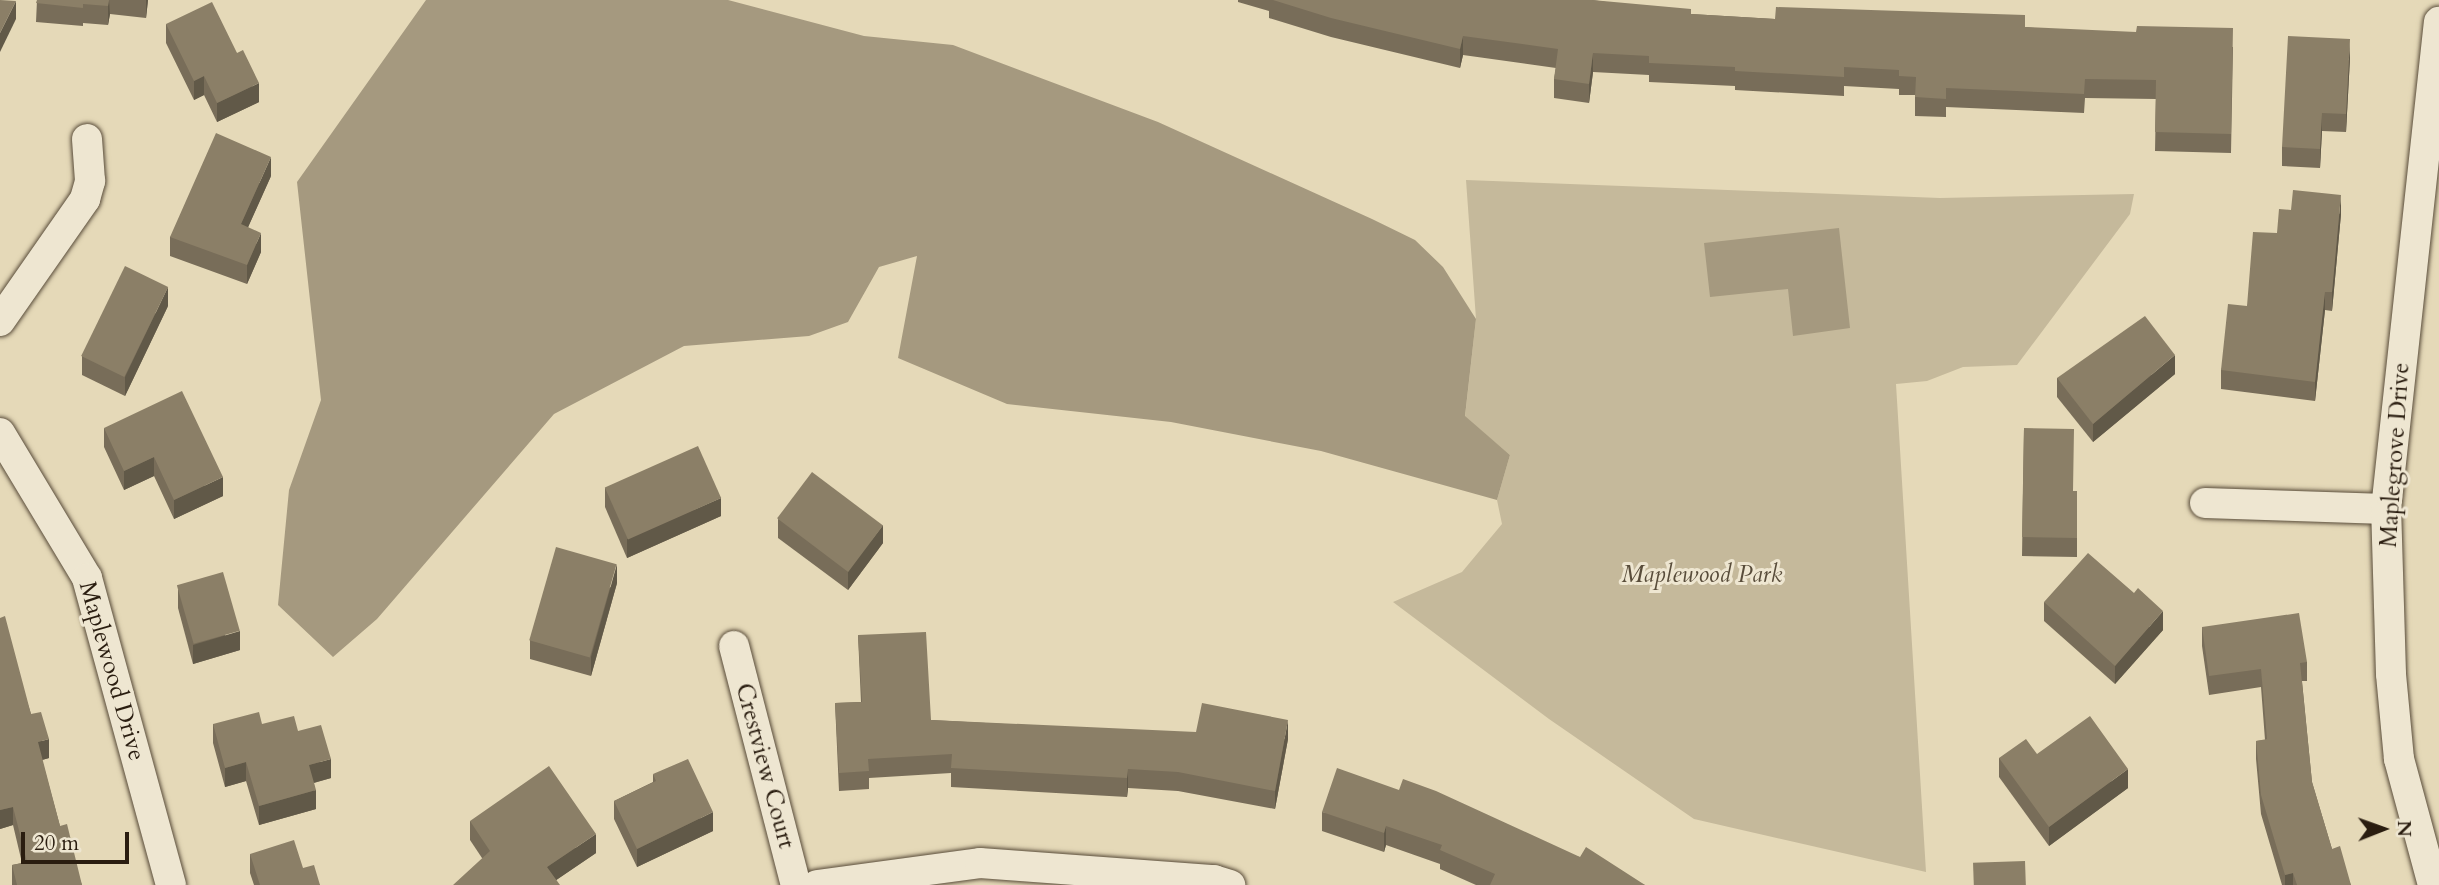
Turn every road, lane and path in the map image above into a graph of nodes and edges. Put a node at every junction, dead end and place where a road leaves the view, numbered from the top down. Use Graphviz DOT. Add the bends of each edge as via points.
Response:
graph roads {
  1 [pos="2439,22"];
  2 [pos="86,139"];
  3 [pos="0,321"];
  4 [pos="0,433"];
  5 [pos="2205,503"];
  6 [pos="2386,509"];
  7 [pos="733,646"];
  8 [pos="171,885"];
  9 [pos="796,885"];
  10 [pos="817,885"];
  11 [pos="1230,885"];
  12 [pos="2433,885"];
  1 -- 6 [label="street, Maplegrove Drive"];
  2 -- 3 [label="street" via="90,181 85,199"];
  4 -- 8 [label="street, Maplewood Drive" via="87,578"];
  5 -- 6 [label="street"];
  6 -- 12 [label="street, Maplegrove Drive" via="2391,674 2399,759"];
  7 -- 9 [label="street, Crestview Court"];
  10 -- 11 [label="street" via="980,863 1214,880"];
}
